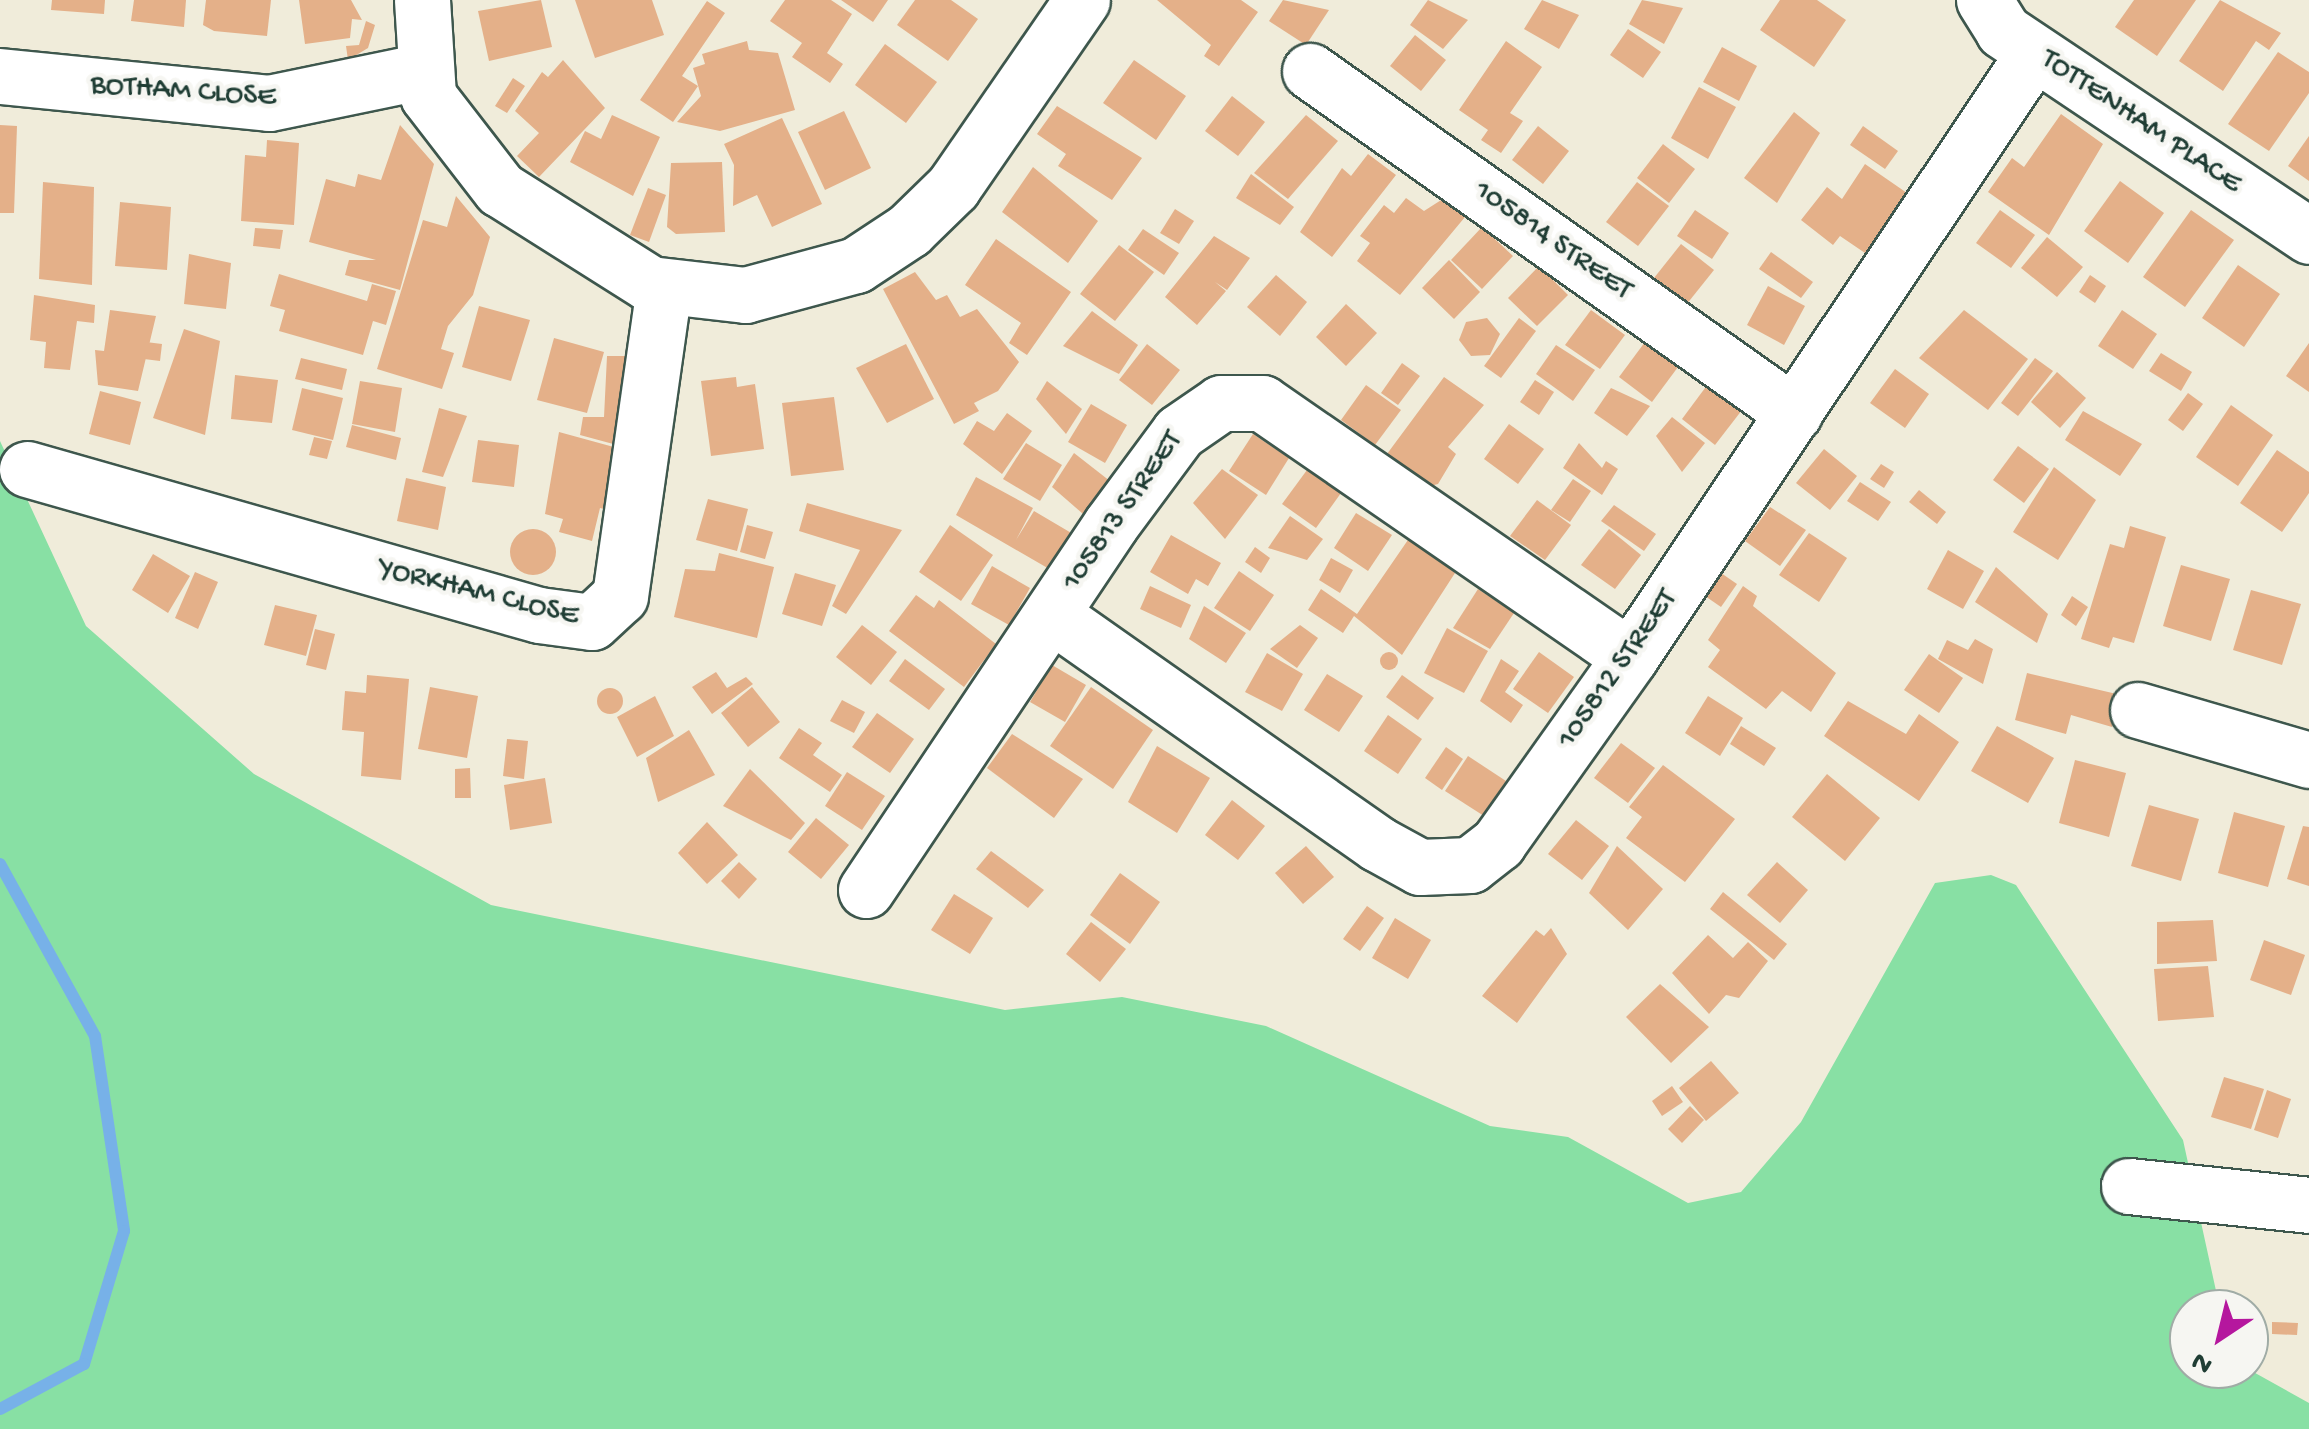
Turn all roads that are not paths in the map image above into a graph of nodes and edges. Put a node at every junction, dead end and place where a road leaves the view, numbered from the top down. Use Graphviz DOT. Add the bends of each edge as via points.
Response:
graph roads {
  1 [pos="422,0"];
  2 [pos="1082,0"];
  3 [pos="1984,0"];
  4 [pos="2034,53"];
  5 [pos="424,71"];
  6 [pos="1310,72"];
  7 [pos="0,76"];
  8 [pos="2309,236"];
  9 [pos="664,287"];
  10 [pos="1794,413"];
  11 [pos="27,469"];
  12 [pos="1052,615"];
  13 [pos="1630,657"];
  14 [pos="2138,710"];
  15 [pos="2309,760"];
  16 [pos="866,890"];
  17 [pos="2129,1186"];
  18 [pos="2309,1205"];
  1 -- 5 [label="street"];
  2 -- 9 [label="street" via="953,186 909,230 856,264 745,295"];
  3 -- 4 [label="street, TOTTENHAM PLACE" via="1991,20"];
  4 -- 8 [label="street, TOTTENHAM PLACE"];
  4 -- 10 [label="street, 105812 STREET"];
  5 -- 7 [label="street, BOTHAM CLOSE" via="269,103"];
  5 -- 9 [label="street" via="428,96 500,189 586,250"];
  6 -- 10 [label="street, 105814 STREET"];
  9 -- 11 [label="street, YORKHAM CLOSE" via="620,596 592,622 538,615"];
  10 -- 13 [label="street, 105812 STREET"];
  12 -- 13 [label="street, 105812 STREET" via="1420,868 1470,866 1498,843"];
  12 -- 13 [label="street, 105813 STREET" via="1178,432 1196,415 1244,400 1262,402"];
  12 -- 16 [label="street, 105813 STREET"];
  14 -- 15 [label="street"];
  17 -- 18 [label="street"];
}
